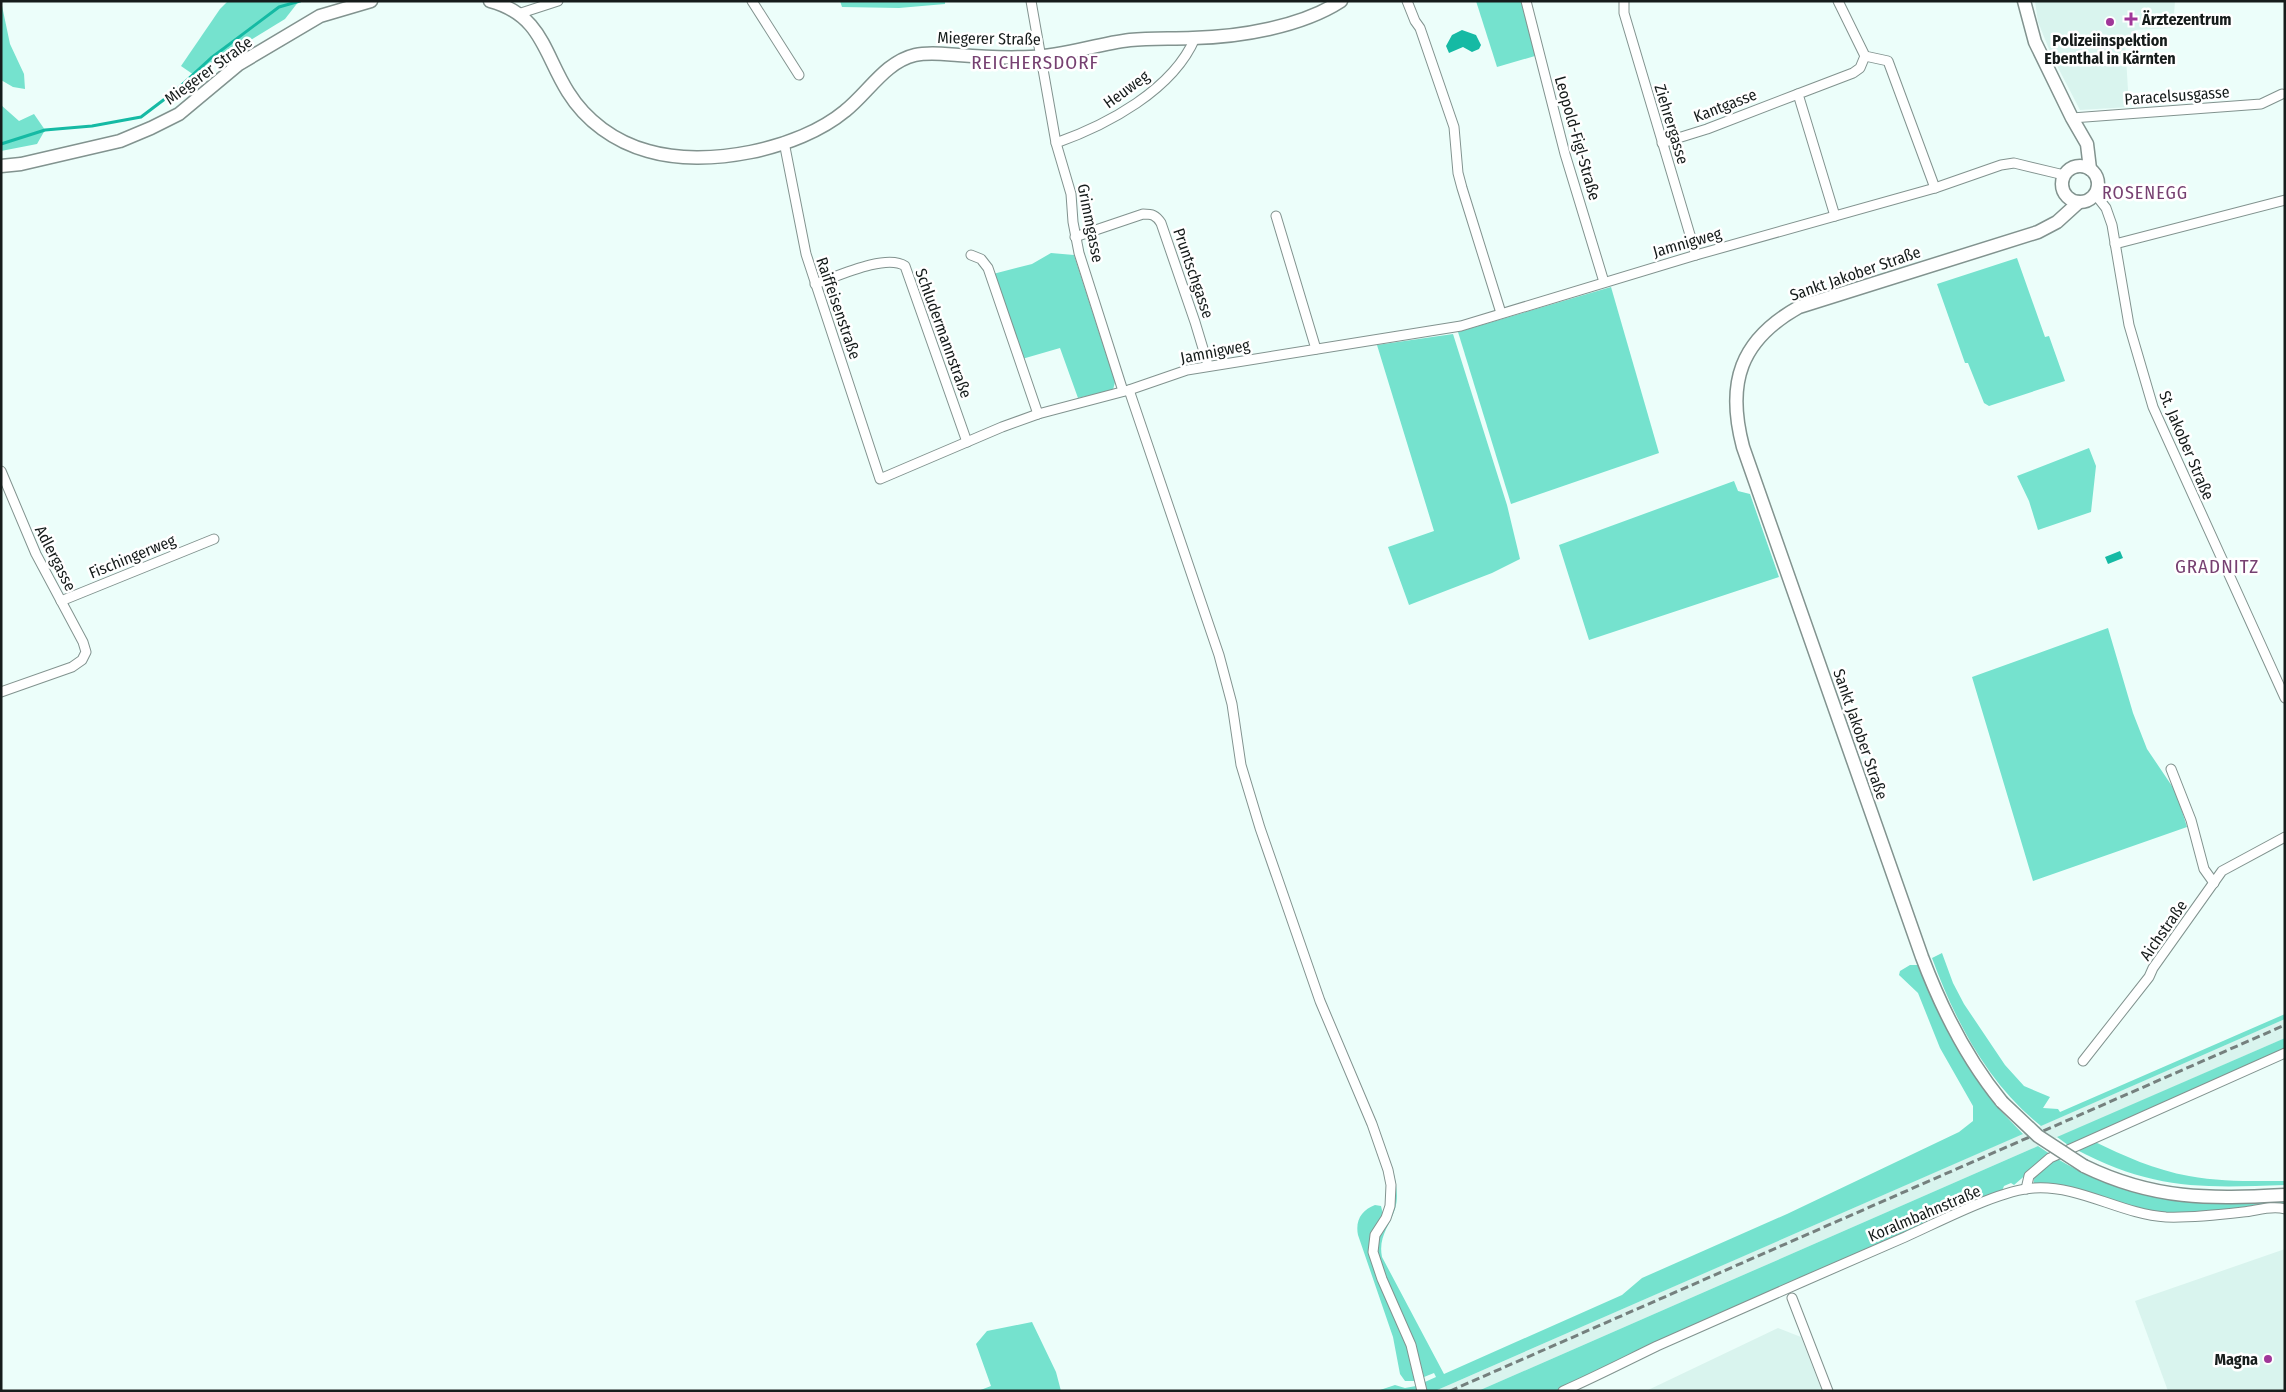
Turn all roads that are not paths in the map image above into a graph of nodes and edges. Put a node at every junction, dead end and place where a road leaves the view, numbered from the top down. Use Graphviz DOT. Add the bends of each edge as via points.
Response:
graph roads {
  1 [pos="371,1"];
  2 [pos="490,1"];
  3 [pos="558,1"];
  4 [pos="752,1"];
  5 [pos="1031,1"];
  6 [pos="1407,1"];
  7 [pos="1526,1"];
  8 [pos="1624,1"];
  9 [pos="1838,1"];
  10 [pos="2024,1"];
  11 [pos="1335,3"];
  12 [pos="518,14"];
  13 [pos="1195,38"];
  14 [pos="1865,56"];
  15 [pos="1041,57"];
  16 [pos="799,76"];
  17 [pos="1798,94"];
  18 [pos="2282,94"];
  19 [pos="2072,118"];
  20 [pos="784,142"];
  21 [pos="1056,143"];
  22 [pos="1662,143"];
  23 [pos="1,166"];
  24 [pos="2084,167"];
  25 [pos="2064,175"];
  26 [pos="1935,188"];
  27 [pos="2095,194"];
  28 [pos="2066,195"];
  29 [pos="2285,200"];
  30 [pos="2079,202"];
  31 [pos="1276,216"];
  32 [pos="1835,216"];
  33 [pos="1075,237"];
  34 [pos="2020,237"];
  35 [pos="2115,244"];
  36 [pos="971,255"];
  37 [pos="1696,255"];
  38 [pos="1604,282"];
  39 [pos="815,284"];
  40 [pos="1501,313"];
  41 [pos="1316,349"];
  42 [pos="1208,365"];
  43 [pos="1126,391"];
  44 [pos="1038,414"];
  45 [pos="967,442"];
  46 [pos="1,471"];
  47 [pos="880,479"];
  48 [pos="214,539"];
  49 [pos="62,601"];
  50 [pos="1,692"];
  51 [pos="2285,698"];
  52 [pos="2171,770"];
  53 [pos="2285,837"];
  54 [pos="2214,883"];
  55 [pos="2285,1053"];
  56 [pos="2083,1061"];
  57 [pos="2026,1189"];
  58 [pos="2285,1195"];
  59 [pos="2285,1209"];
  60 [pos="1792,1298"];
  61 [pos="1422,1391"];
  62 [pos="1563,1391"];
  63 [pos="1828,1391"];
  1 -- 23 [label="main road, Miegerer Straße" via="320,16 239,64 179,114 151,128 120,141"];
  2 -- 12 [label="main road, Miegerer Straße"];
  3 -- 12 [label="street"];
  4 -- 16 [label="street"];
  5 -- 15 [label="street, Grimmgasse"];
  6 -- 40 [label="street" via="1420,28 1454,127 1458,173"];
  7 -- 38 [label="street, Leopold-Figl-Straße" via="1565,154"];
  8 -- 22 [label="street, Ziehrergasse" via="1624,13"];
  9 -- 14 [label="street"];
  10 -- 19 [label="main road" via="2035,42"];
  11 -- 13 [label="main road, Miegerer Straße" via="1302,20 1228,35"];
  12 -- 20 [label="main road, Miegerer Straße" via="543,40 562,81 579,107 600,128 634,147 662,155 718,157 739,155"];
  13 -- 15 [label="main road, Miegerer Straße" via="1121,41"];
  13 -- 21 [label="street, Heuweg" via="1173,72 1154,90 1099,126"];
  14 -- 17 [label="street, Kantgasse" via="1860,68 1853,72"];
  14 -- 26 [label="street" via="1888,61"];
  15 -- 20 [label="main road, Miegerer Straße" via="911,56 894,64 838,117"];
  15 -- 21 [label="street, Grimmgasse"];
  17 -- 22 [label="street, Kantgasse"];
  17 -- 32 [label="street"];
  18 -- 19 [label="street, Paracelsusgasse" via="2261,104"];
  19 -- 24 [label="main road" via="2087,144"];
  20 -- 39 [label="street, Raiffeisenstraße" via="802,243"];
  21 -- 33 [label="street, Grimmgasse" via="1071,194"];
  22 -- 37 [label="street, Ziehrergasse"];
  24 -- 25 [label="main road" via="2068,170"];
  24 -- 27 [label="main road" via="2098,180"];
  25 -- 26 [label="street, Jamnigweg" via="2014,162"];
  25 -- 28 [label="main road" via="2062,181"];
  26 -- 32 [label="street, Jamnigweg"];
  27 -- 30 [label="main road, Sankt Jakober Straße"];
  27 -- 35 [label="street, St. Jakober Straße" via="2106,208"];
  28 -- 30 [label="main road"];
  28 -- 34 [label="main road, Sankt Jakober Straße" via="2057,212"];
  29 -- 35 [label="street"];
  30 -- 34 [label="main road, Sankt Jakober Straße" via="2048,228"];
  31 -- 41 [label="street"];
  32 -- 37 [label="street, Jamnigweg"];
  33 -- 42 [label="street, Pruntschgasse" via="1143,214 1157,217"];
  33 -- 43 [label="street, Grimmgasse"];
  34 -- 58 [label="main road, Sankt Jakober Straße, bridge" via="1820,299 1780,317 1762,333 1747,354 1737,384 1738,425 1743,447 1922,957 1960,1043 1984,1080 2038,1136 2084,1166 2125,1183 2170,1194 2210,1198"];
  35 -- 51 [label="street, St. Jakober Straße" via="2129,325 2153,407"];
  36 -- 44 [label="street" via="981,259 988,268"];
  37 -- 38 [label="street, Jamnigweg"];
  38 -- 40 [label="street, Jamnigweg"];
  39 -- 45 [label="street, Schludermannstraße" via="871,265 896,262 904,266"];
  39 -- 47 [label="street, Raiffeisenstraße"];
  40 -- 41 [label="street, Jamnigweg" via="1448,329"];
  41 -- 42 [label="street, Jamnigweg"];
  42 -- 43 [label="street, Jamnigweg"];
  43 -- 44 [label="street, Jamnigweg"];
  43 -- 61 [label="street, Grimmgasse" via="1219,655 1232,704 1241,765 1260,828 1320,1001 1388,1170 1390,1206 1375,1235 1374,1252 1382,1279 1412,1345"];
  44 -- 45 [label="street, Jamnigweg"];
  45 -- 47 [label="street, Jamnigweg"];
  46 -- 49 [label="street, Adlergasse" via="36,554"];
  48 -- 49 [label="street, Fischingerweg"];
  49 -- 50 [label="street, Adlergasse" via="83,642 84,657 72,667"];
  52 -- 54 [label="street" via="2191,820 2204,869"];
  53 -- 54 [label="street, Aichstraße" via="2222,871"];
  54 -- 56 [label="street, Aichstraße" via="2149,977"];
  55 -- 57 [label="street" via="2050,1158 2029,1176"];
  57 -- 59 [label="street, Koralmbahnstraße" via="2066,1190 2122,1209 2164,1216"];
  57 -- 62 [label="street, Koralmbahnstraße" via="1994,1199 1873,1251"];
  60 -- 63 [label="street"];
}
